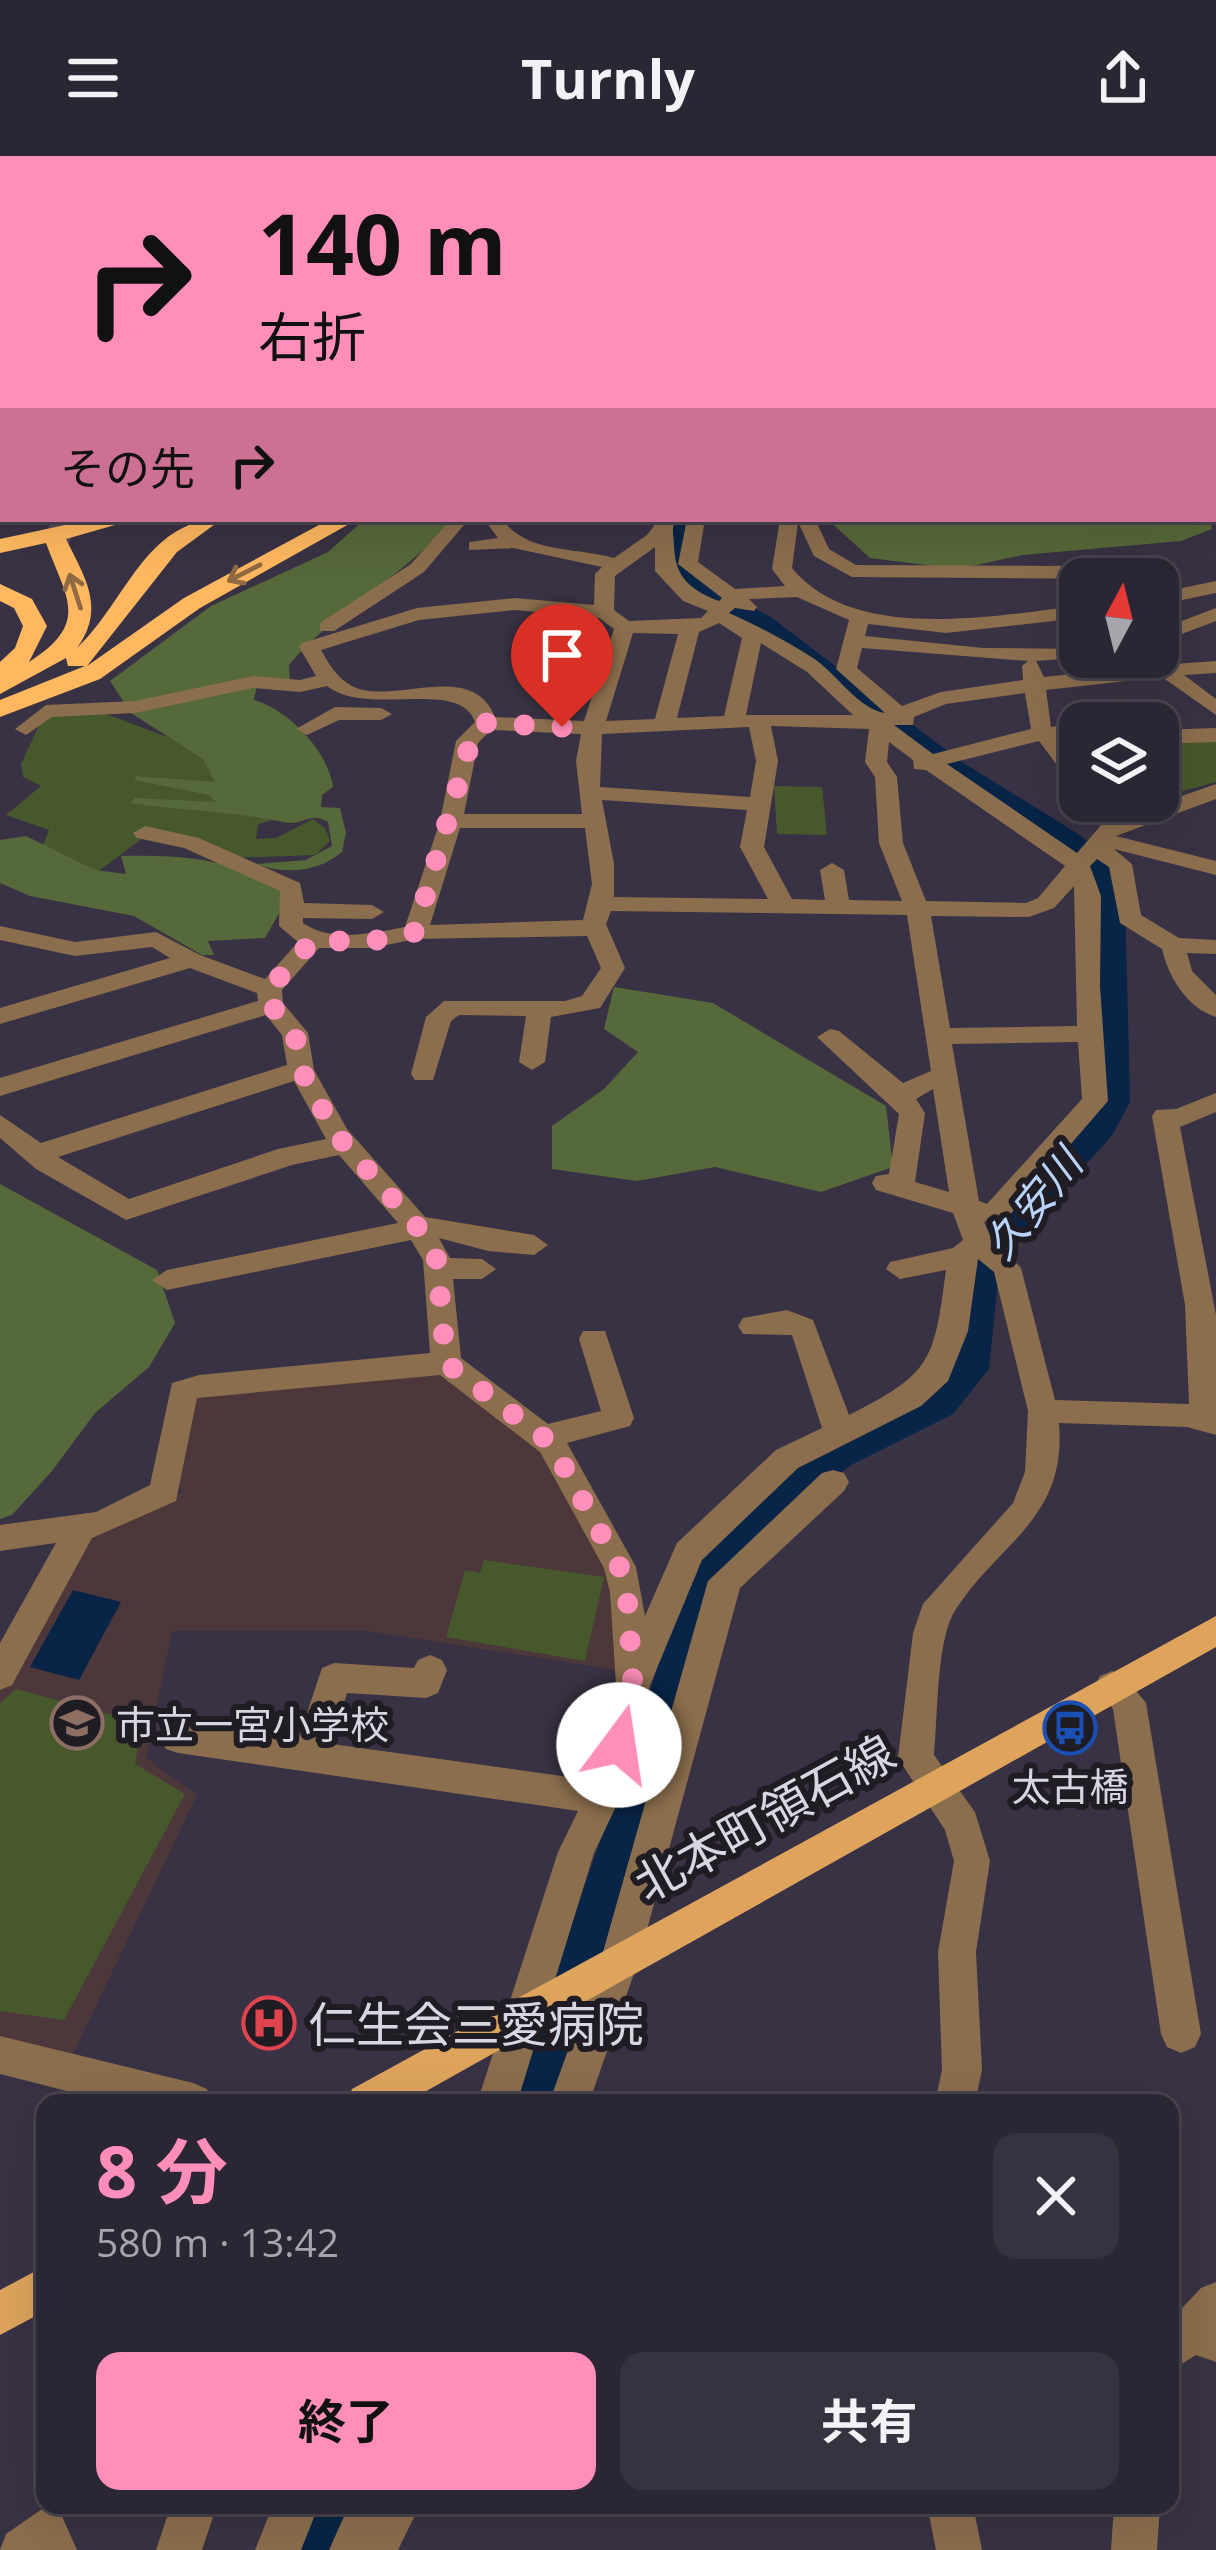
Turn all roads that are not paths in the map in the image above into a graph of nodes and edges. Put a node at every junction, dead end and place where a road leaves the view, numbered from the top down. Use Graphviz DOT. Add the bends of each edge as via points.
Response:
graph roads {
  1 [pos="106,522"];
  2 [pos="207,522"];
  3 [pos="341,522"];
  4 [pos="458,522"];
  5 [pos="496,522"];
  6 [pos="695,522"];
  7 [pos="789,522"];
  8 [pos="807,522"];
  9 [pos="666,524"];
  10 [pos="67,528"];
  11 [pos="595,531"];
  12 [pos="0,535"];
  13 [pos="518,542"];
  14 [pos="0,546"];
  15 [pos="476,546"];
  16 [pos="603,560"];
  17 [pos="1059,572"];
  18 [pos="1216,587"];
  19 [pos="0,591"];
  20 [pos="800,591"];
  21 [pos="1179,595"];
  22 [pos="725,605"];
  23 [pos="1216,614"];
  24 [pos="1059,615"];
  25 [pos="860,616"];
  26 [pos="1032,618"];
  27 [pos="614,619"];
  28 [pos="690,628"];
  29 [pos="1179,629"];
  30 [pos="748,632"];
  31 [pos="946,638"];
  32 [pos="855,641"];
  33 [pos="312,643"];
  34 [pos="1031,656"];
  35 [pos="1059,656"];
  36 [pos="1179,664"];
  37 [pos="1216,667"];
  38 [pos="847,669"];
  39 [pos="0,675"];
  40 [pos="1179,676"];
  41 [pos="1061,678"];
  42 [pos="326,680"];
  43 [pos="0,686"];
  44 [pos="1033,686"];
  45 [pos="941,698"];
  46 [pos="0,705"];
  47 [pos="1216,709"];
  48 [pos="888,718"];
  49 [pos="759,721"];
  50 [pos="733,723"];
  51 [pos="480,725"];
  52 [pos="307,728"];
  53 [pos="596,728"];
  54 [pos="664,728"];
  55 [pos="26,729"];
  56 [pos="1059,732"];
  57 [pos="1045,733"];
  58 [pos="1216,735"];
  59 [pos="1179,736"];
  60 [pos="1059,752"];
  61 [pos="944,761"];
  62 [pos="883,770"];
  63 [pos="1216,791"];
  64 [pos="592,794"];
  65 [pos="760,804"];
  66 [pos="1027,805"];
  67 [pos="451,821"];
  68 [pos="596,821"];
  69 [pos="1096,822"];
  70 [pos="140,842"];
  71 [pos="1097,844"];
  72 [pos="1216,868"];
  73 [pos="832,870"];
  74 [pos="838,906"];
  75 [pos="797,909"];
  76 [pos="292,910"];
  77 [pos="918,910"];
  78 [pos="371,912"];
  79 [pos="599,914"];
  80 [pos="415,932"];
  81 [pos="0,933"];
  82 [pos="32,939"];
  83 [pos="312,941"];
  84 [pos="1173,945"];
  85 [pos="1216,947"];
  86 [pos="0,951"];
  87 [pos="191,959"];
  88 [pos="1205,989"];
  89 [pos="270,997"];
  90 [pos="540,1008"];
  91 [pos="1216,1009"];
  92 [pos="0,1016"];
  93 [pos="1094,1034"];
  94 [pos="830,1036"];
  95 [pos="938,1036"];
  96 [pos="532,1062"];
  97 [pos="301,1070"];
  98 [pos="424,1074"];
  99 [pos="944,1081"];
  100 [pos="0,1087"];
  101 [pos="901,1096"];
  102 [pos="1216,1102"];
  103 [pos="0,1124"];
  104 [pos="344,1145"];
  105 [pos="38,1154"];
  106 [pos="966,1206"];
  107 [pos="420,1230"];
  108 [pos="534,1245"];
  109 [pos="970,1250"];
  110 [pos="438,1268"];
  111 [pos="482,1269"];
  112 [pos="900,1269"];
  113 [pos="167,1280"];
  114 [pos="752,1326"];
  115 [pos="951,1337"];
  116 [pos="594,1339"];
  117 [pos="446,1363"];
  118 [pos="910,1378"];
  119 [pos="1043,1411"];
  120 [pos="1209,1422"];
  121 [pos="839,1432"];
  122 [pos="544,1437"];
  123 [pos="833,1482"];
  124 [pos="81,1529"];
  125 [pos="0,1538"];
  126 [pos="1216,1630"];
  127 [pos="430,1670"];
  128 [pos="0,1675"];
  129 [pos="633,1685"];
  130 [pos="1112,1687"];
  131 [pos="178,1738"];
  132 [pos="311,1756"];
  133 [pos="933,1785"];
  134 [pos="602,1798"];
  135 [pos="620,1959"];
  136 [pos="535,2009"];
  137 [pos="1181,2034"];
  138 [pos="0,2055"];
  139 [pos="157,2094"];
  140 [pos="382,2094"];
  141 [pos="501,2094"];
  142 [pos="572,2094"];
  143 [pos="957,2094"];
  144 [pos="36,2292"];
  145 [pos="0,2314"];
  146 [pos="191,2514"];
  147 [pos="292,2514"];
  148 [pos="369,2514"];
  149 [pos="392,2514"];
  150 [pos="952,2514"];
  151 [pos="1136,2514"];
  152 [pos="22,2550"];
  153 [pos="54,2550"];
  154 [pos="179,2550"];
  155 [pos="278,2550"];
  156 [pos="352,2550"];
  157 [pos="374,2550"];
  158 [pos="959,2550"];
  159 [pos="1134,2550"];
  1 -- 10 [label="highway"];
  2 -- 46 [label="highway" via="153,558 93,648"];
  3 -- 46 [label="highway, one-way" via="203,596 91,674"];
  4 -- 33 [label="street" via="400,584"];
  5 -- 13 [label="street"];
  6 -- 22 [label="street" via="688,564"];
  7 -- 20 [label="street" via="782,569"];
  8 -- 17 [label="street" via="820,552 852,571"];
  9 -- 16 [label="street"];
  9 -- 22 [label="street" via="664,571 690,597"];
  10 -- 12 [label="highway"];
  10 -- 14 [label="highway"];
  43 -- 10 [label="highway, one-way" via="52,657 79,623"];
  11 -- 16 [label="street"];
  13 -- 15 [label="street"];
  13 -- 16 [label="street"];
  16 -- 27 [label="street"];
  18 -- 21 [label="street"];
  19 -- 39 [label="highway" via="24,604 35,626 26,651"];
  20 -- 22 [label="street"];
  20 -- 25 [label="street"];
  22 -- 28 [label="street"];
  22 -- 30 [label="street"];
  22 -- 38 [label="street" via="824,649"];
  23 -- 29 [label="street"];
  24 -- 26 [label="street"];
  25 -- 31 [label="street"];
  25 -- 32 [label="street"];
  26 -- 31 [label="street"];
  26 -- 34 [label="street"];
  27 -- 28 [label="street"];
  27 -- 33 [label="street" via="514,604 417,614"];
  27 -- 53 [label="street"];
  28 -- 54 [label="street"];
  30 -- 48 [label="street"];
  30 -- 50 [label="street"];
  31 -- 32 [label="street"];
  31 -- 34 [label="street"];
  31 -- 45 [label="street"];
  32 -- 38 [label="street"];
  33 -- 42 [label="street"];
  34 -- 35 [label="street"];
  34 -- 44 [label="street"];
  36 -- 37 [label="street"];
  38 -- 48 [label="street"];
  40 -- 47 [label="street"];
  41 -- 44 [label="street"];
  42 -- 51 [label="street" via="356,697 461,698 481,709"];
  42 -- 55 [label="street" via="253,682 135,707 46,711"];
  44 -- 45 [label="street"];
  44 -- 57 [label="street"];
  45 -- 48 [label="street"];
  48 -- 49 [label="street"];
  48 -- 61 [label="street"];
  48 -- 62 [label="street" via="877,762"];
  49 -- 50 [label="street"];
  49 -- 65 [label="street" via="767,761"];
  50 -- 54 [label="street"];
  51 -- 52 [label="street" via="439,708 335,713"];
  51 -- 53 [label="street"];
  51 -- 67 [label="street" via="464,751"];
  53 -- 54 [label="street"];
  53 -- 64 [label="street" via="586,760"];
  56 -- 57 [label="street"];
  57 -- 60 [label="street"];
  57 -- 61 [label="street"];
  58 -- 59 [label="street"];
  61 -- 62 [label="street"];
  61 -- 66 [label="street"];
  61 -- 71 [label="street"];
  62 -- 77 [label="street" via="892,843"];
  63 -- 71 [label="street"];
  64 -- 65 [label="street"];
  64 -- 68 [label="street"];
  65 -- 75 [label="street" via="754,857"];
  67 -- 68 [label="street"];
  67 -- 80 [label="street"];
  68 -- 79 [label="street"];
  69 -- 71 [label="street"];
  70 -- 76 [label="street" via="191,843 257,868 292,888"];
  71 -- 72 [label="street"];
  71 -- 77 [label="street" via="1046,903 1029,910"];
  71 -- 84 [label="street" via="1120,864 1129,918"];
  71 -- 93 [label="street" via="1087,986"];
  73 -- 74 [label="street"];
  74 -- 75 [label="street"];
  74 -- 77 [label="street"];
  75 -- 79 [label="street"];
  76 -- 78 [label="street"];
  76 -- 83 [label="street" via="291,926"];
  77 -- 95 [label="street"];
  79 -- 80 [label="street" via="579,931"];
  79 -- 90 [label="street" via="613,968 591,1002"];
  80 -- 83 [label="street"];
  81 -- 82 [label="street"];
  82 -- 86 [label="street"];
  82 -- 87 [label="street" via="86,949 155,939"];
  83 -- 89 [label="street"];
  84 -- 85 [label="street"];
  84 -- 88 [label="street" via="1180,974"];
  87 -- 89 [label="street"];
  87 -- 92 [label="street"];
  88 -- 91 [label="street"];
  89 -- 97 [label="street" via="295,1034"];
  89 -- 100 [label="street"];
  90 -- 96 [label="street"];
  90 -- 98 [label="street" via="453,1007 439,1017"];
  93 -- 95 [label="street"];
  93 -- 106 [label="street" via="1089,1113 997,1211"];
  94 -- 101 [label="street" via="849,1057 878,1063"];
  95 -- 99 [label="street"];
  97 -- 104 [label="street"];
  97 -- 105 [label="street"];
  99 -- 101 [label="street"];
  99 -- 106 [label="street"];
  101 -- 106 [label="street" via="912,1113 893,1186"];
  102 -- 120 [label="street" via="1166,1116 1176,1204 1198,1268"];
  103 -- 105 [label="street"];
  104 -- 105 [label="street" via="126,1210"];
  104 -- 107 [label="street"];
  106 -- 109 [label="street"];
  107 -- 108 [label="street"];
  107 -- 110 [label="street"];
  107 -- 113 [label="street"];
  109 -- 112 [label="street"];
  109 -- 115 [label="street"];
  109 -- 119 [label="street" via="1007,1268"];
  110 -- 111 [label="street"];
  110 -- 117 [label="street"];
  114 -- 121 [label="street" via="798,1322 814,1347"];
  115 -- 118 [label="street" via="937,1337"];
  115 -- 121 [label="street" via="938,1373 921,1390"];
  116 -- 122 [label="street" via="619,1418"];
  117 -- 122 [label="street"];
  117 -- 124 [label="street" via="183,1391 164,1492"];
  119 -- 120 [label="street"];
  119 -- 133 [label="street" via="1041,1472 1026,1510 948,1592 934,1622 916,1758"];
  121 -- 129 [label="street" via="769,1473 689,1552"];
  122 -- 129 [label="street" via="620,1568"];
  123 -- 135 [label="street" via="725,1581"];
  124 -- 125 [label="street"];
  124 -- 128 [label="street"];
  126 -- 130 [label="main road, 北本町領石線"];
  127 -- 132 [label="street" via="426,1683 334,1678"];
  129 -- 134 [label="street"];
  130 -- 133 [label="main road, 北本町領石線"];
  130 -- 137 [label="street" via="1129,1703"];
  131 -- 132 [label="street"];
  132 -- 134 [label="street"];
  133 -- 135 [label="main road, 北本町領石線"];
  133 -- 143 [label="street" via="962,1824 972,1861 957,1952"];
  134 -- 136 [label="street" via="576,1852"];
  135 -- 136 [label="main road, 北本町領石線"];
  135 -- 142 [label="street"];
  136 -- 140 [label="main road, 北本町領石線"];
  136 -- 141 [label="street"];
  138 -- 139 [label="street"];
  144 -- 145 [label="main road"];
  146 -- 154 [label="street"];
  147 -- 155 [label="street"];
  148 -- 156 [label="street"];
  149 -- 157 [label="street"];
  150 -- 158 [label="street"];
  151 -- 159 [label="street"];
  152 -- 153 [label="street" via="45,2530"];
}
